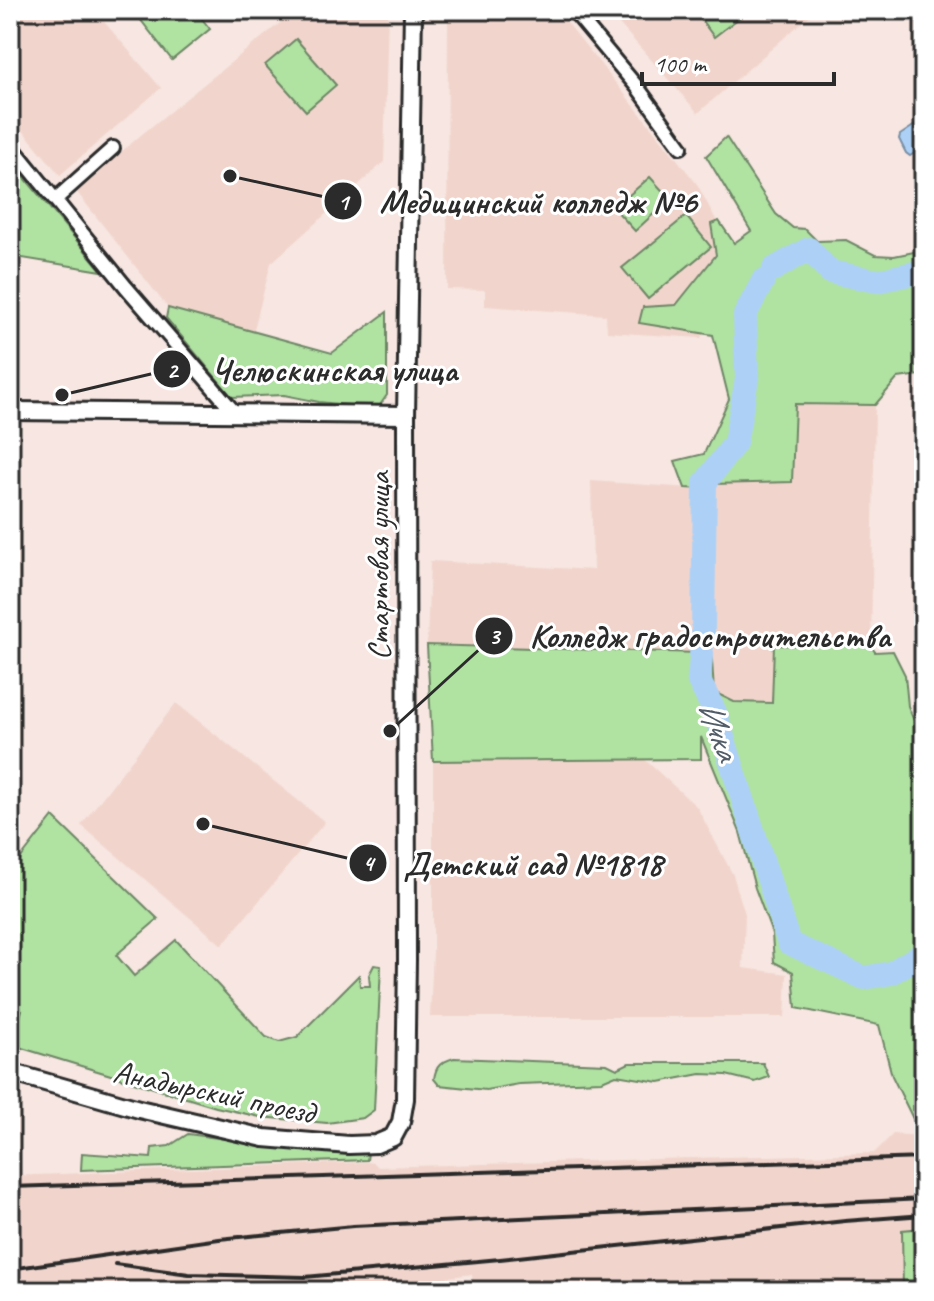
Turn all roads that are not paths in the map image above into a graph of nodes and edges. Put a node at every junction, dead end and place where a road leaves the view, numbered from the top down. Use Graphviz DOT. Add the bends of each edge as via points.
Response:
graph roads {
  1 [pos="413,10"];
  2 [pos="573,10"];
  3 [pos="10,144"];
  4 [pos="681,147"];
  5 [pos="113,148"];
  6 [pos="56,199"];
  7 [pos="10,411"];
  8 [pos="236,414"];
  9 [pos="406,415"];
  10 [pos="10,1072"];
  11 [pos="401,1122"];
  1 -- 9 [label="street, Стартовая улица"];
  2 -- 4 [label="street"];
  3 -- 6 [label="street"];
  5 -- 6 [label="street"];
  6 -- 8 [label="street"];
  7 -- 8 [label="street"];
  8 -- 9 [label="street"];
  9 -- 11 [label="street, Стартовая улица" via="407,960"];
  10 -- 11 [label="street, Анадырский проезд" via="264,1138 376,1144 393,1137"];
}
